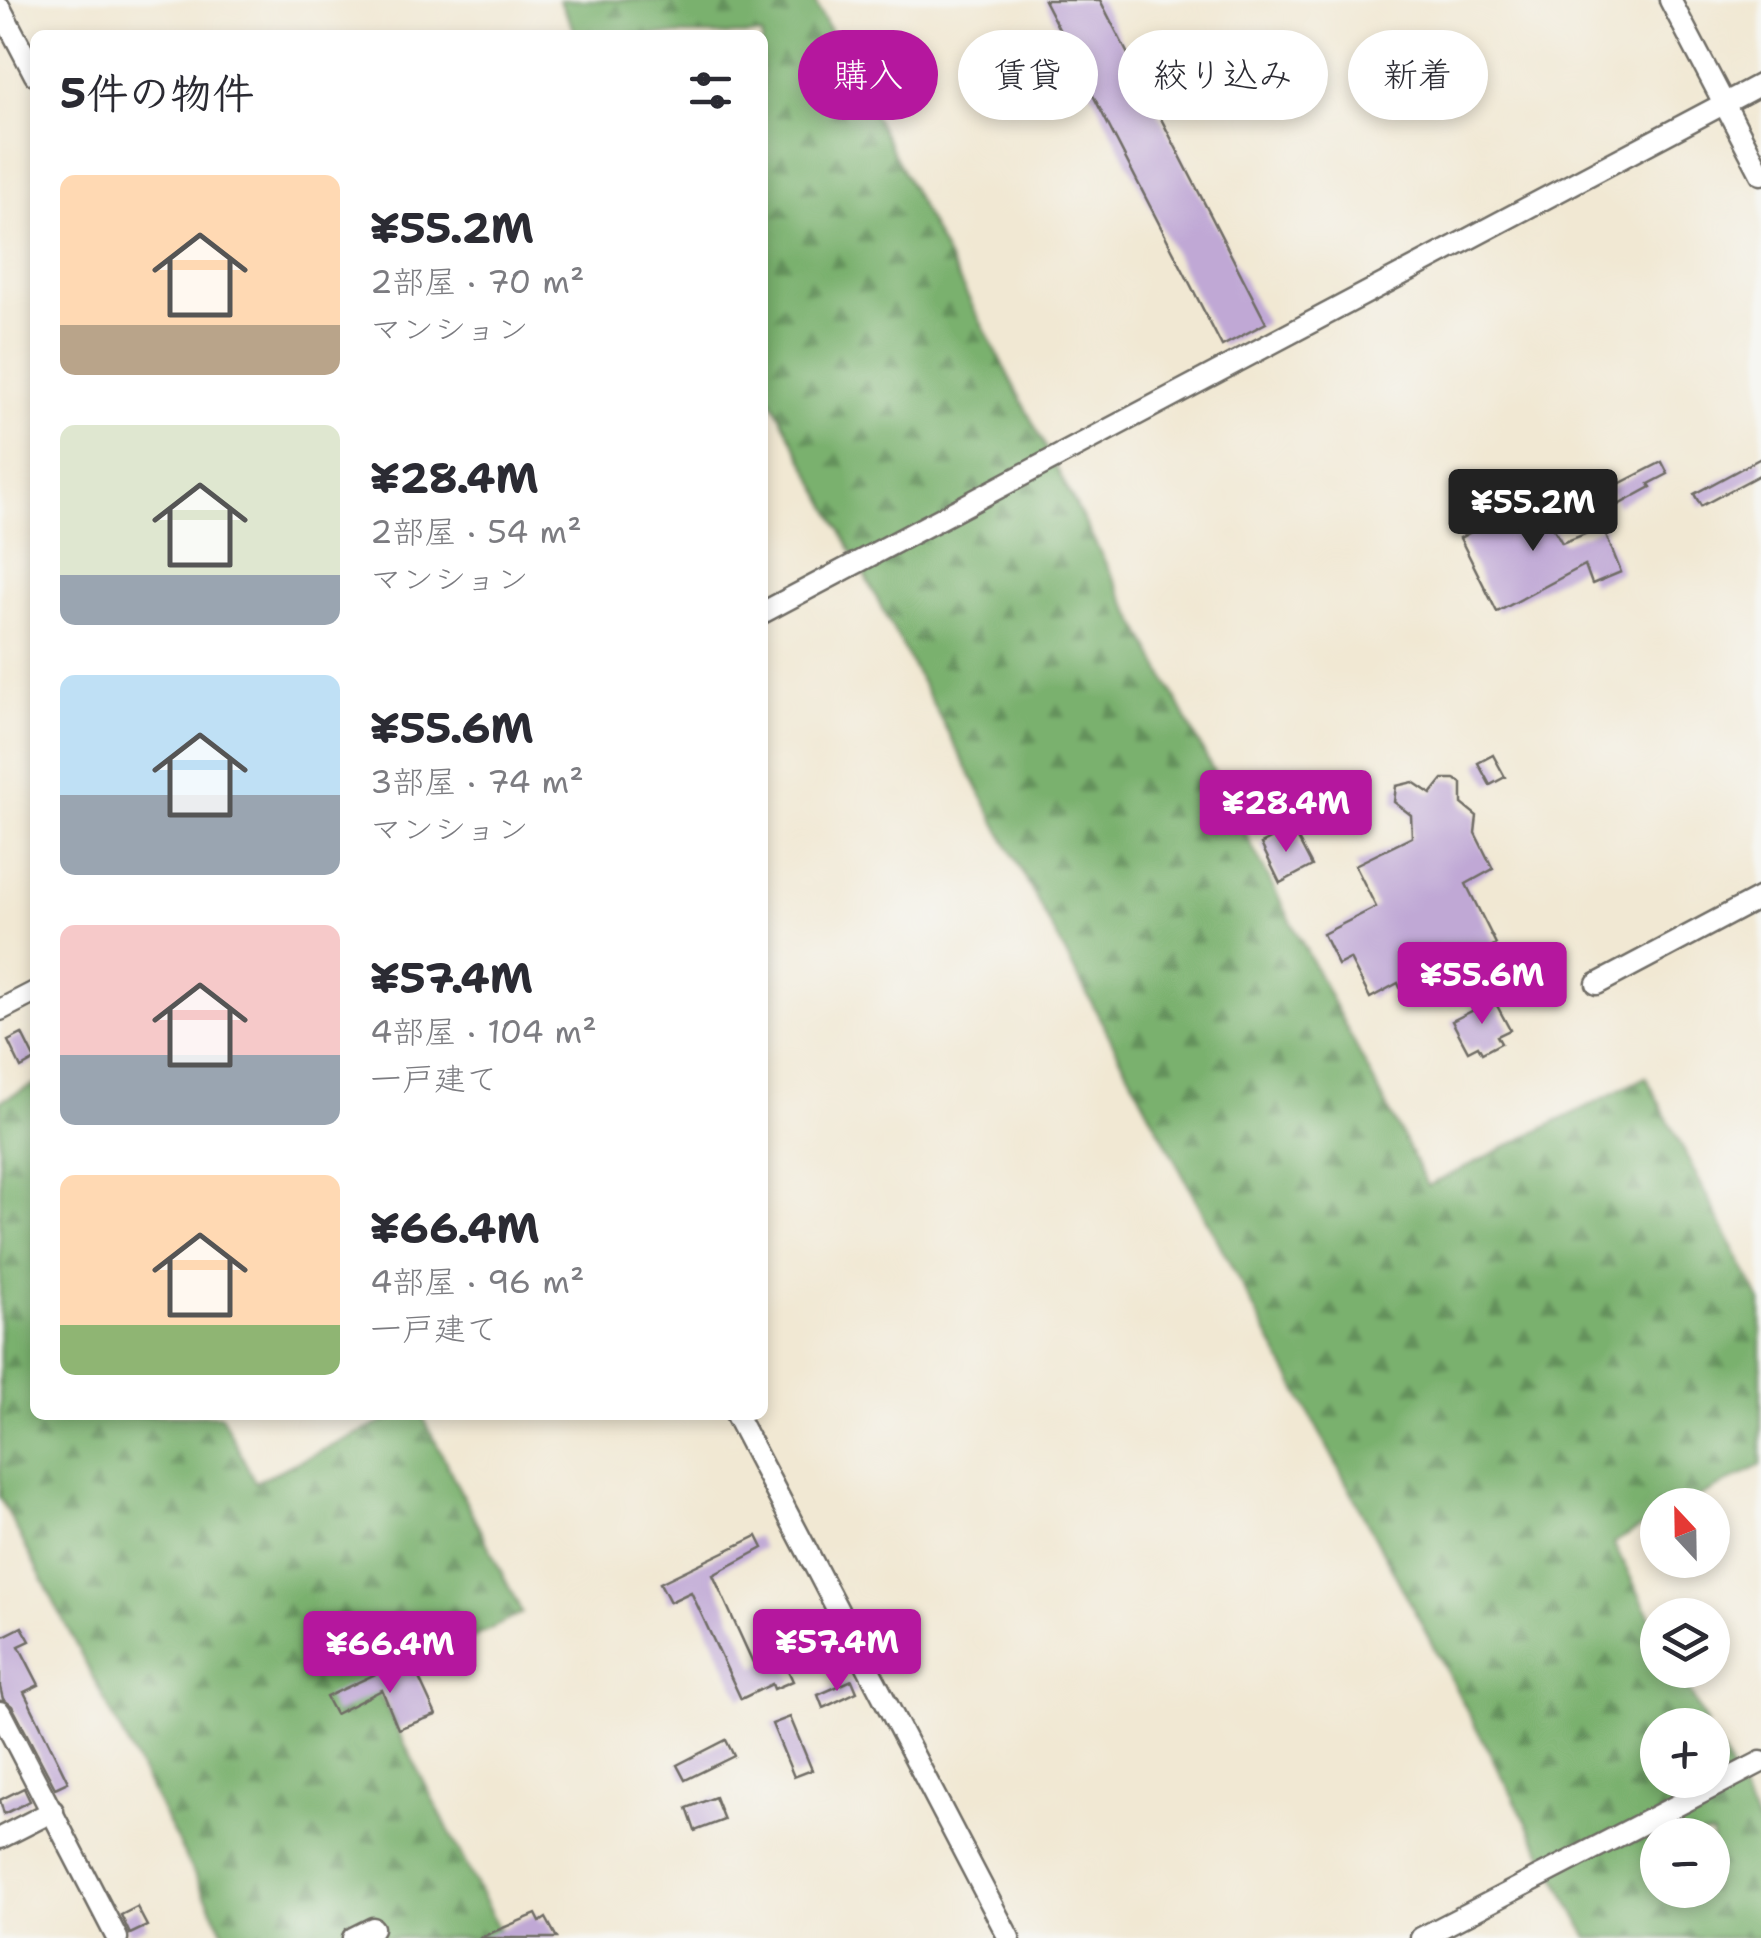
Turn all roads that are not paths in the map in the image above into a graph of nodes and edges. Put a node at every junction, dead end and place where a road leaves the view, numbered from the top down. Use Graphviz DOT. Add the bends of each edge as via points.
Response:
graph roads {
  1 [pos="1670,0"];
  2 [pos="0,8"];
  3 [pos="30,65"];
  4 [pos="1761,84"];
  5 [pos="1724,105"];
  6 [pos="1761,174"];
  7 [pos="768,610"];
  8 [pos="1761,897"];
  9 [pos="1597,984"];
  10 [pos="30,995"];
  11 [pos="0,1010"];
  12 [pos="739,1420"];
  13 [pos="0,1712"];
  14 [pos="1761,1762"];
  15 [pos="52,1811"];
  16 [pos="0,1838"];
  17 [pos="373,1928"];
  18 [pos="117,1938"];
  19 [pos="353,1938"];
  20 [pos="1009,1938"];
  21 [pos="1421,1938"];
  1 -- 5 [label="street"];
  2 -- 3 [label="street"];
  4 -- 5 [label="street"];
  5 -- 6 [label="street"];
  5 -- 7 [label="street"];
  8 -- 9 [label="street"];
  10 -- 11 [label="street"];
  12 -- 20 [label="street"];
  13 -- 15 [label="street"];
  14 -- 21 [label="street"];
  15 -- 16 [label="street"];
  15 -- 18 [label="street"];
  17 -- 19 [label="street"];
}
